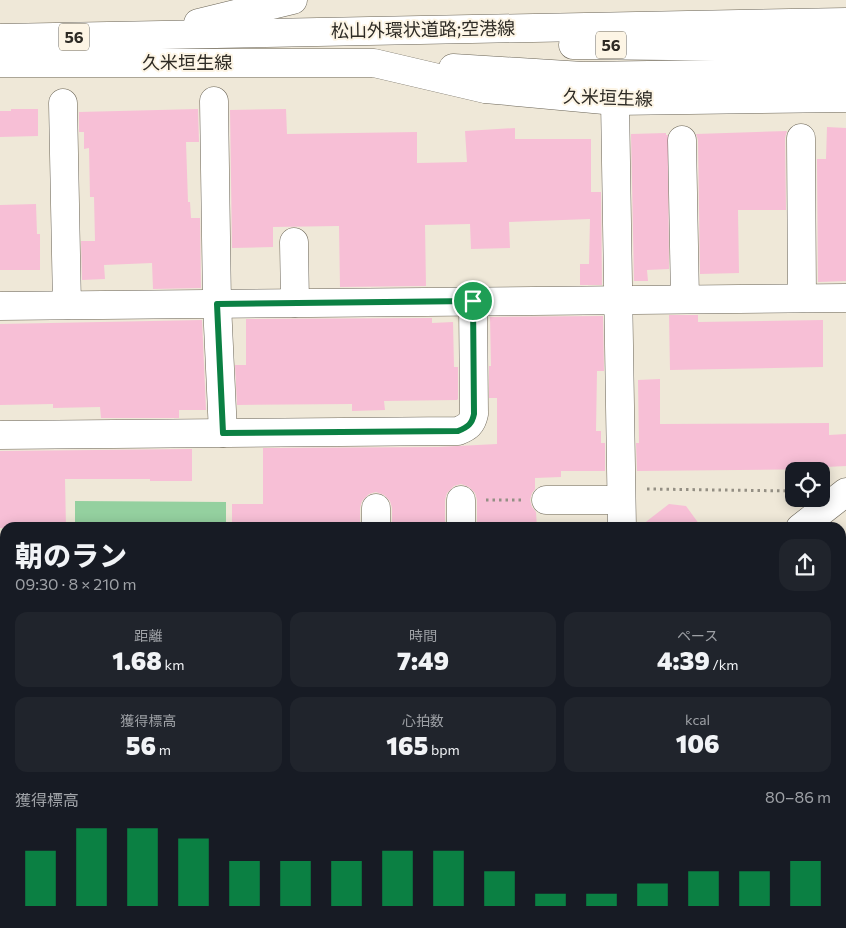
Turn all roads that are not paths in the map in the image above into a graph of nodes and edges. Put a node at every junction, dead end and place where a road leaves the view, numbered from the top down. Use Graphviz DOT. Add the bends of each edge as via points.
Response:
graph roads {
  1 [pos="293,0"];
  2 [pos="846,22"];
  3 [pos="377,30"];
  4 [pos="148,35"];
  5 [pos="0,38"];
  6 [pos="846,48"];
  7 [pos="0,63"];
  8 [pos="374,63"];
  9 [pos="846,72"];
  10 [pos="846,98"];
  11 [pos="214,101"];
  12 [pos="615,101"];
  13 [pos="63,104"];
  14 [pos="801,138"];
  15 [pos="682,140"];
  16 [pos="294,242"];
  17 [pos="802,298"];
  18 [pos="846,298"];
  19 [pos="685,299"];
  20 [pos="618,300"];
  21 [pos="473,301"];
  22 [pos="295,303"];
  23 [pos="217,304"];
  24 [pos="67,305"];
  25 [pos="0,306"];
  26 [pos="223,433"];
  27 [pos="0,435"];
  28 [pos="846,492"];
  29 [pos="621,495"];
  30 [pos="461,500"];
  31 [pos="546,500"];
  32 [pos="461,522"];
  33 [pos="622,522"];
  34 [pos="808,522"];
  1 -- 4 [label="main road, 56"];
  2 -- 3 [label="main road, 松山外環状道路;空港線 / 56"];
  3 -- 4 [label="main road, 松山外環状道路;空港線 / 56"];
  3 -- 6 [label="main road, 56" via="543,44"];
  4 -- 5 [label="main road, 松山外環状道路;空港線 / 56"];
  7 -- 8 [label="main road, 久米垣生線"];
  8 -- 9 [label="main road, 久米垣生線" via="583,76"];
  8 -- 12 [label="main road, 久米垣生線" via="485,89"];
  10 -- 12 [label="main road, 久米垣生線"];
  11 -- 23 [label="main road"];
  12 -- 20 [label="main road"];
  13 -- 24 [label="main road"];
  14 -- 17 [label="main road"];
  15 -- 19 [label="main road"];
  16 -- 22 [label="main road"];
  17 -- 18 [label="main road"];
  17 -- 19 [label="main road"];
  19 -- 20 [label="main road"];
  20 -- 21 [label="main road"];
  20 -- 29 [label="main road"];
  21 -- 22 [label="main road"];
  21 -- 26 [label="main road" via="474,414 468,427 458,431"];
  22 -- 23 [label="main road"];
  23 -- 24 [label="main road"];
  23 -- 26 [label="main road"];
  24 -- 25 [label="main road"];
  26 -- 27 [label="main road"];
  28 -- 34 [label="main road"];
  29 -- 31 [label="main road"];
  29 -- 33 [label="main road"];
  30 -- 32 [label="main road"];
}
